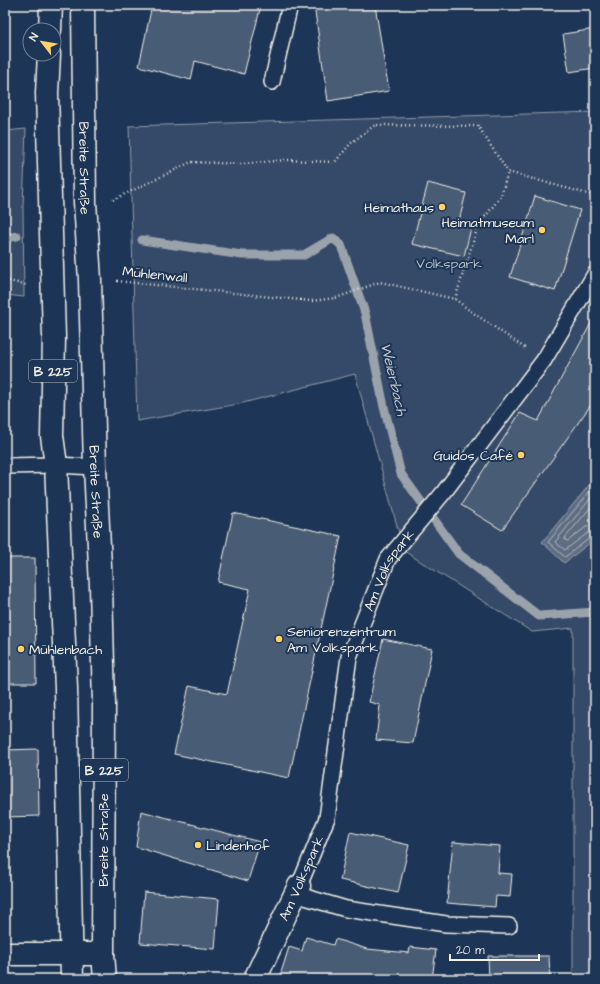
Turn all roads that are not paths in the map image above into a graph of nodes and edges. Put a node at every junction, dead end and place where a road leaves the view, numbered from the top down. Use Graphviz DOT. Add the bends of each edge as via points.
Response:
graph roads {
  1 [pos="51,5"];
  2 [pos="83,5"];
  3 [pos="290,5"];
  4 [pos="50,22"];
  5 [pos="49,62"];
  6 [pos="272,82"];
  7 [pos="595,274"];
  8 [pos="56,465"];
  9 [pos="5,466"];
  10 [pos="95,467"];
  11 [pos="297,890"];
  12 [pos="510,926"];
  13 [pos="5,954"];
  14 [pos="103,954"];
  15 [pos="72,955"];
  16 [pos="72,979"];
  17 [pos="105,979"];
  18 [pos="255,979"];
  1 -- 4 [label="main road"];
  2 -- 10 [label="main road, Breite Straße / B 225" via="85,202"];
  3 -- 6 [label="lane"];
  5 -- 8 [label="main road, B 225" via="47,93 54,337 52,436"];
  7 -- 11 [label="lane, Am Volkspark" via="544,360 444,492 388,559 349,657 327,818"];
  8 -- 9 [label="lane"];
  8 -- 10 [label="lane"];
  8 -- 15 [label="main road, B 225" via="66,688"];
  10 -- 14 [label="main road, Breite Straße / B 225" via="104,705"];
  11 -- 12 [label="lane" via="346,909 446,924"];
  11 -- 18 [label="main road, Am Volkspark"];
  13 -- 15 [label="main road"];
  14 -- 15 [label="main road"];
  14 -- 17 [label="main road, Breite Straße / B 225"];
  15 -- 16 [label="main road, B 225"];
}
